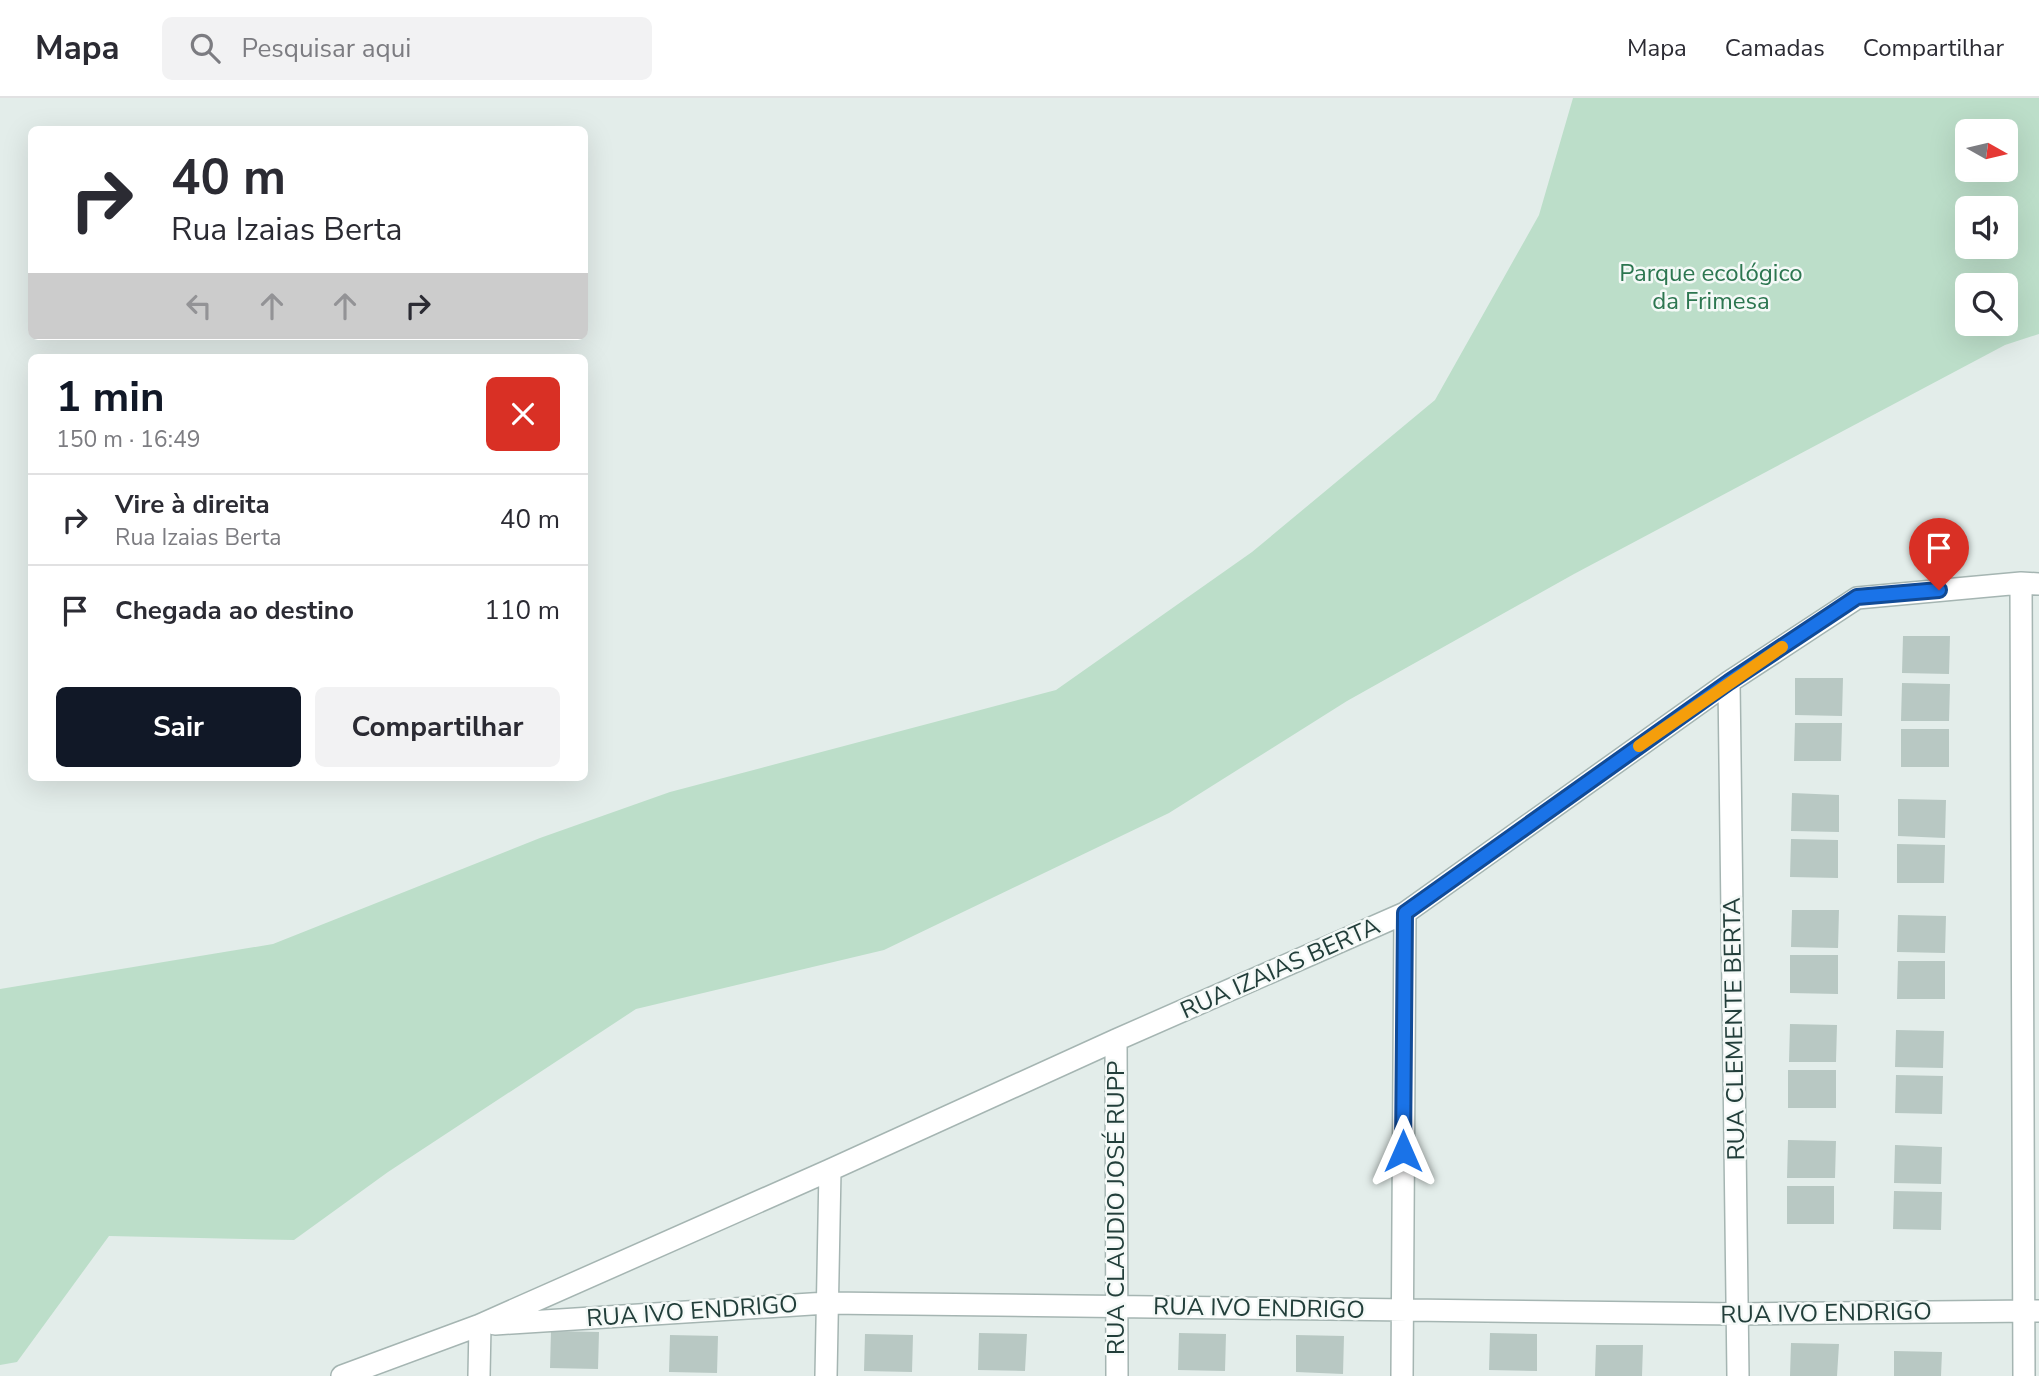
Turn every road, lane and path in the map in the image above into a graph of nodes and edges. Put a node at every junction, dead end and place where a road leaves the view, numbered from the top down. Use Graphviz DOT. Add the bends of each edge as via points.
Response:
graph roads {
  1 [pos="2030,583"];
  2 [pos="1729,682"];
  3 [pos="1405,913"];
  4 [pos="1116,1040"];
  5 [pos="830,1170"];
  6 [pos="827,1303"];
  7 [pos="1117,1306"];
  8 [pos="1402,1310"];
  9 [pos="2031,1311"];
  10 [pos="1737,1314"];
  11 [pos="480,1325"];
  12 [pos="342,1376"];
  13 [pos="479,1376"];
  14 [pos="826,1376"];
  15 [pos="1117,1376"];
  16 [pos="1402,1376"];
  17 [pos="1738,1376"];
  18 [pos="2024,1376"];
  1 -- 2 [label="street, RUA IZAIAS BERTA" via="1857,597"];
  1 -- 9 [label="street"];
  2 -- 3 [label="street, RUA IZAIAS BERTA"];
  2 -- 10 [label="street, RUA CLEMENTE BERTA"];
  3 -- 4 [label="street, RUA IZAIAS BERTA"];
  3 -- 8 [label="street"];
  4 -- 5 [label="street, RUA IZAIAS BERTA"];
  4 -- 7 [label="street, RUA CLAUDIO JOSÉ RUPP"];
  5 -- 6 [label="street"];
  5 -- 11 [label="street, RUA IZAIAS BERTA"];
  6 -- 7 [label="street, RUA IVO ENDRIGO"];
  6 -- 11 [label="street, RUA IVO ENDRIGO"];
  6 -- 14 [label="street"];
  7 -- 8 [label="street, RUA IVO ENDRIGO"];
  7 -- 15 [label="street, RUA CLAUDIO JOSÉ RUPP"];
  8 -- 10 [label="street, RUA IVO ENDRIGO"];
  8 -- 16 [label="street"];
  9 -- 10 [label="street, RUA IVO ENDRIGO"];
  9 -- 18 [label="street"];
  10 -- 17 [label="street, RUA CLEMENTE BERTA"];
  11 -- 12 [label="street"];
  11 -- 13 [label="street"];
}
